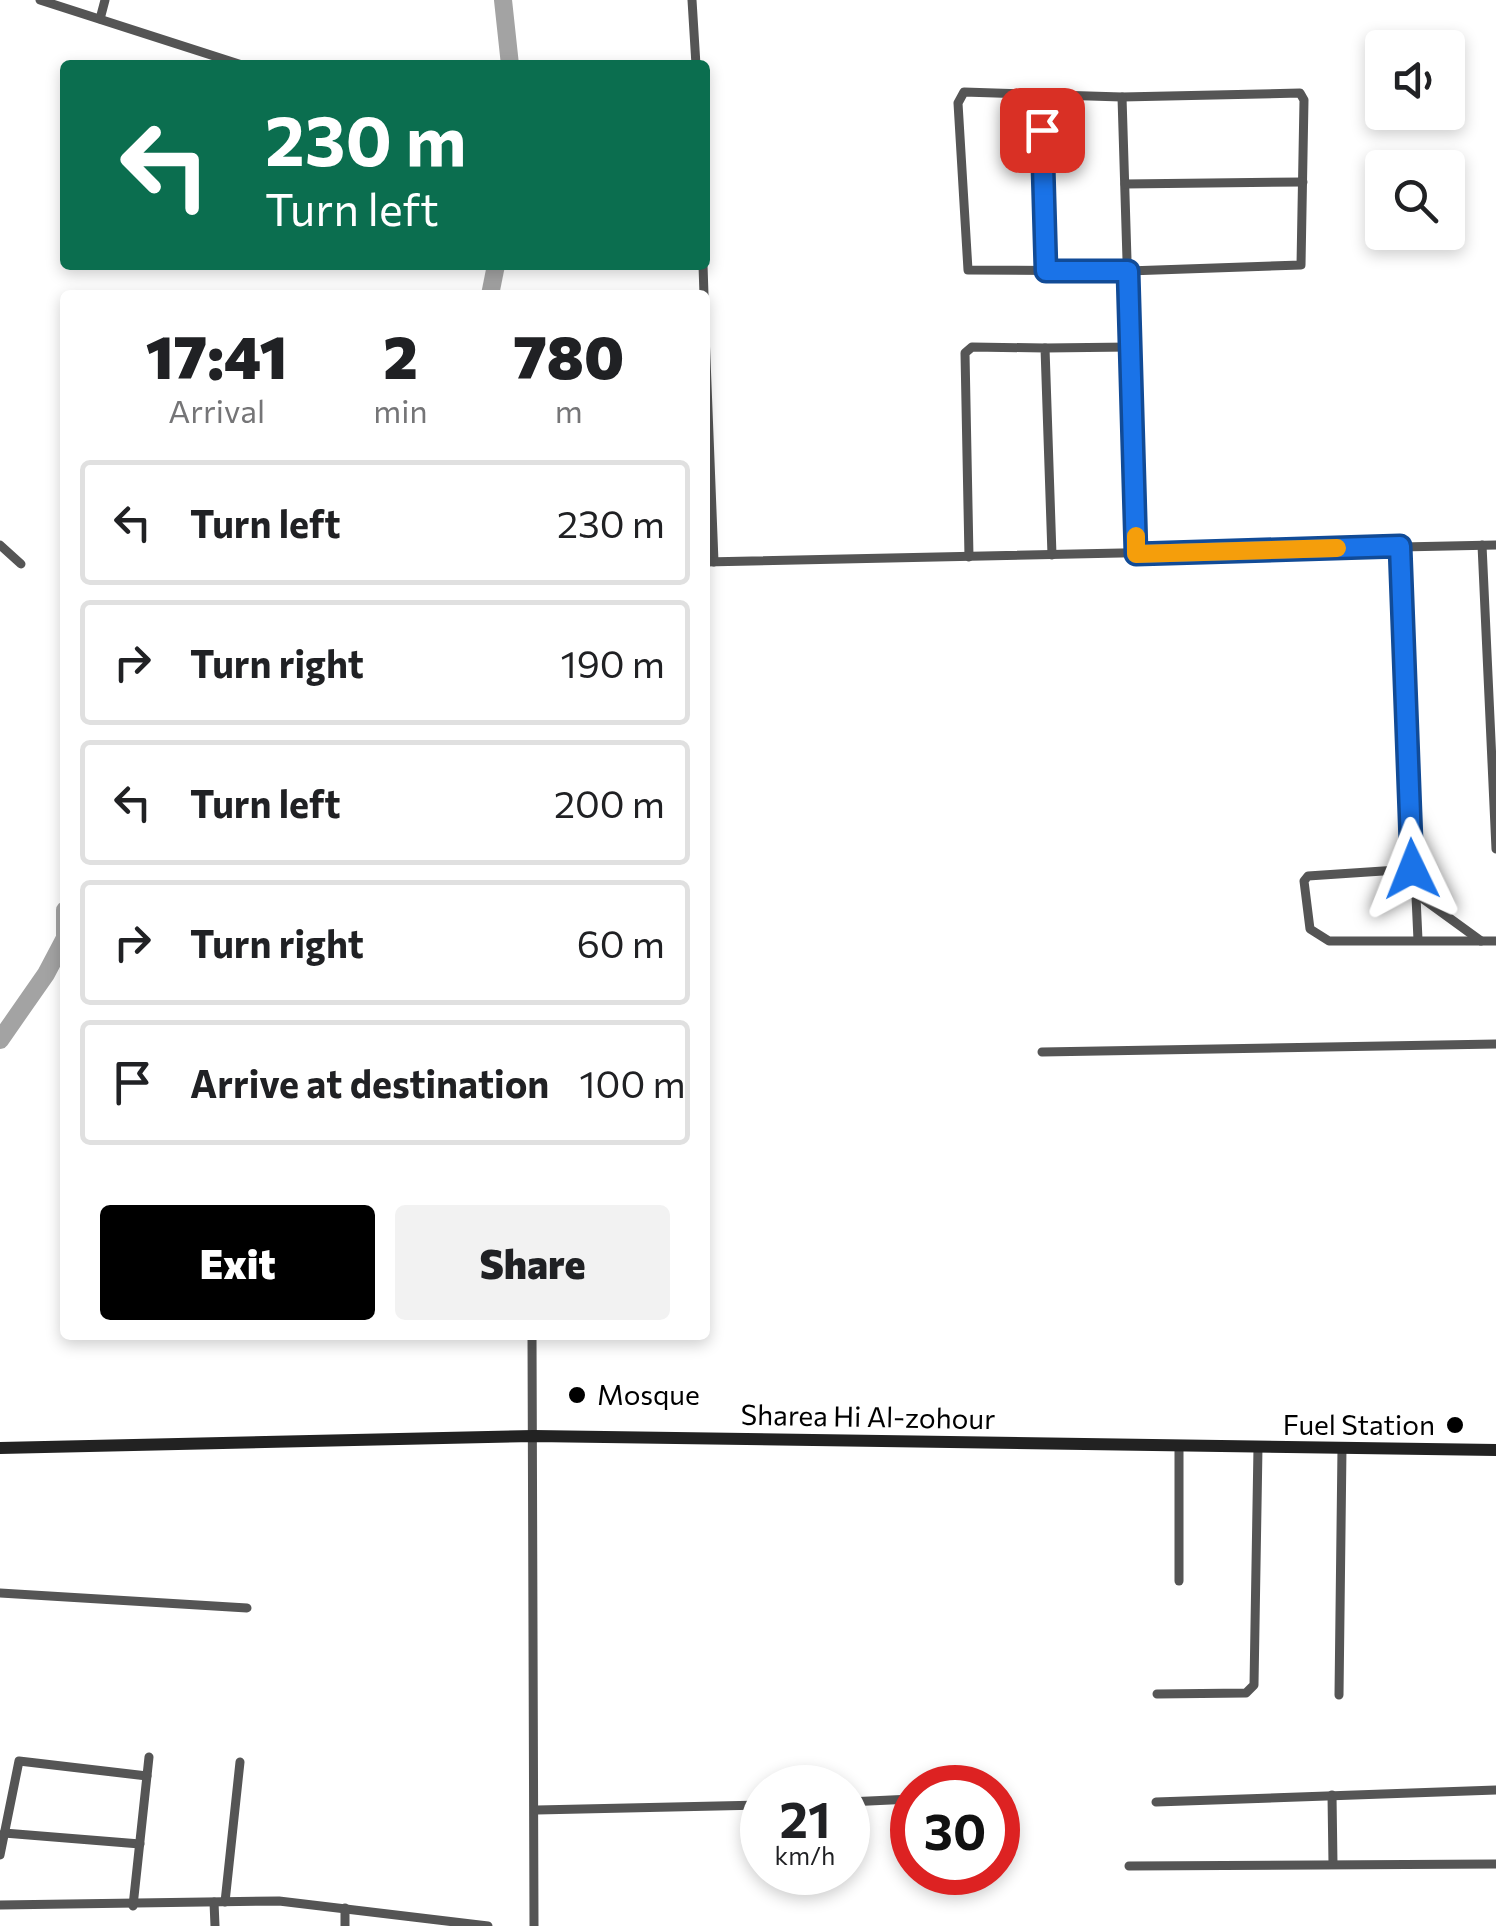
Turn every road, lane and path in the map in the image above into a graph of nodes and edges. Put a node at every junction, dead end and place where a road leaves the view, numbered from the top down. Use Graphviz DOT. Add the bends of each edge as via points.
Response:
graph roads {
  1 [pos="40,0"];
  2 [pos="105,0"];
  3 [pos="692,0"];
  4 [pos="100,20"];
  5 [pos="226,60"];
  6 [pos="696,60"];
  7 [pos="1041,96"];
  8 [pos="1122,98"];
  9 [pos="1303,182"];
  10 [pos="1125,184"];
  11 [pos="1046,271"];
  12 [pos="1128,271"];
  13 [pos="1131,347"];
  14 [pos="1045,348"];
  15 [pos="0,545"];
  16 [pos="1482,545"];
  17 [pos="1496,545"];
  18 [pos="1400,546"];
  19 [pos="1136,554"];
  20 [pos="1052,555"];
  21 [pos="968,557"];
  22 [pos="710,562"];
  23 [pos="21,564"];
  24 [pos="1494,752"];
  25 [pos="1496,849"];
  26 [pos="1412,869"];
  27 [pos="1415,893"];
  28 [pos="1418,940"];
  29 [pos="1481,941"];
  30 [pos="1496,942"];
  31 [pos="1496,1044"];
  32 [pos="1042,1052"];
  33 [pos="532,1340"];
  34 [pos="534,1436"];
  35 [pos="1178,1446"];
  36 [pos="1258,1447"];
  37 [pos="0,1448"];
  38 [pos="1342,1448"];
  39 [pos="1496,1450"];
  40 [pos="1179,1581"];
  41 [pos="0,1593"];
  42 [pos="247,1608"];
  43 [pos="1157,1694"];
  44 [pos="1339,1696"];
  45 [pos="150,1757"];
  46 [pos="240,1762"];
  47 [pos="147,1776"];
  48 [pos="1496,1790"];
  49 [pos="1332,1796"];
  50 [pos="1156,1802"];
  51 [pos="740,1806"];
  52 [pos="538,1810"];
  53 [pos="4,1833"];
  54 [pos="140,1844"];
  55 [pos="0,1855"];
  56 [pos="1333,1864"];
  57 [pos="1496,1864"];
  58 [pos="1129,1866"];
  59 [pos="220,1902"];
  60 [pos="0,1905"];
  61 [pos="133,1906"];
  62 [pos="345,1908"];
  63 [pos="428,1922"];
  64 [pos="215,1926"];
  65 [pos="345,1926"];
  66 [pos="488,1926"];
  67 [pos="534,1926"];
  1 -- 4 [label="street"];
  2 -- 4 [label="street"];
  3 -- 6 [label="street"];
  4 -- 5 [label="street"];
  7 -- 8 [label="street"];
  7 -- 11 [label="street"];
  7 -- 11 [label="street" via="964,92 958,103 966,268"];
  8 -- 9 [label="street" via="1300,94"];
  8 -- 10 [label="street"];
  9 -- 10 [label="street"];
  9 -- 12 [label="street" via="1300,266"];
  10 -- 12 [label="street"];
  11 -- 12 [label="street"];
  12 -- 13 [label="street"];
  13 -- 14 [label="street"];
  13 -- 19 [label="street"];
  14 -- 20 [label="street"];
  14 -- 21 [label="street" via="972,347 965,353"];
  15 -- 23 [label="street"];
  16 -- 17 [label="street"];
  16 -- 18 [label="street"];
  16 -- 24 [label="street"];
  18 -- 19 [label="street"];
  18 -- 26 [label="street"];
  19 -- 20 [label="street"];
  20 -- 21 [label="street"];
  21 -- 22 [label="street"];
  24 -- 25 [label="street"];
  26 -- 27 [label="street"];
  26 -- 28 [label="street" via="1312,875 1304,881 1310,930 1320,939"];
  27 -- 28 [label="street"];
  27 -- 29 [label="street"];
  28 -- 29 [label="street"];
  29 -- 30 [label="street"];
  31 -- 32 [label="street"];
  33 -- 34 [label="street"];
  34 -- 35 [label="street, Sharea Hi Al-zohour"];
  34 -- 37 [label="street, Sharea Hi Al-zohour"];
  34 -- 52 [label="street"];
  35 -- 36 [label="street, Sharea Hi Al-zohour"];
  35 -- 40 [label="street"];
  36 -- 38 [label="street, Sharea Hi Al-zohour"];
  36 -- 43 [label="street" via="1254,1685 1246,1693"];
  38 -- 39 [label="street, Sharea Hi Al-zohour"];
  38 -- 44 [label="street"];
  41 -- 42 [label="street"];
  45 -- 47 [label="street"];
  46 -- 59 [label="street"];
  47 -- 53 [label="street" via="19,1761"];
  47 -- 54 [label="street"];
  48 -- 49 [label="street"];
  49 -- 50 [label="street"];
  49 -- 56 [label="street"];
  51 -- 52 [label="street"];
  52 -- 67 [label="street"];
  53 -- 54 [label="street"];
  53 -- 55 [label="street"];
  54 -- 61 [label="street"];
  56 -- 57 [label="street"];
  56 -- 58 [label="street"];
  59 -- 61 [label="street"];
  59 -- 62 [label="street"];
  59 -- 64 [label="street"];
  60 -- 61 [label="street"];
  62 -- 63 [label="street"];
  62 -- 65 [label="street"];
  63 -- 66 [label="street"];
}
